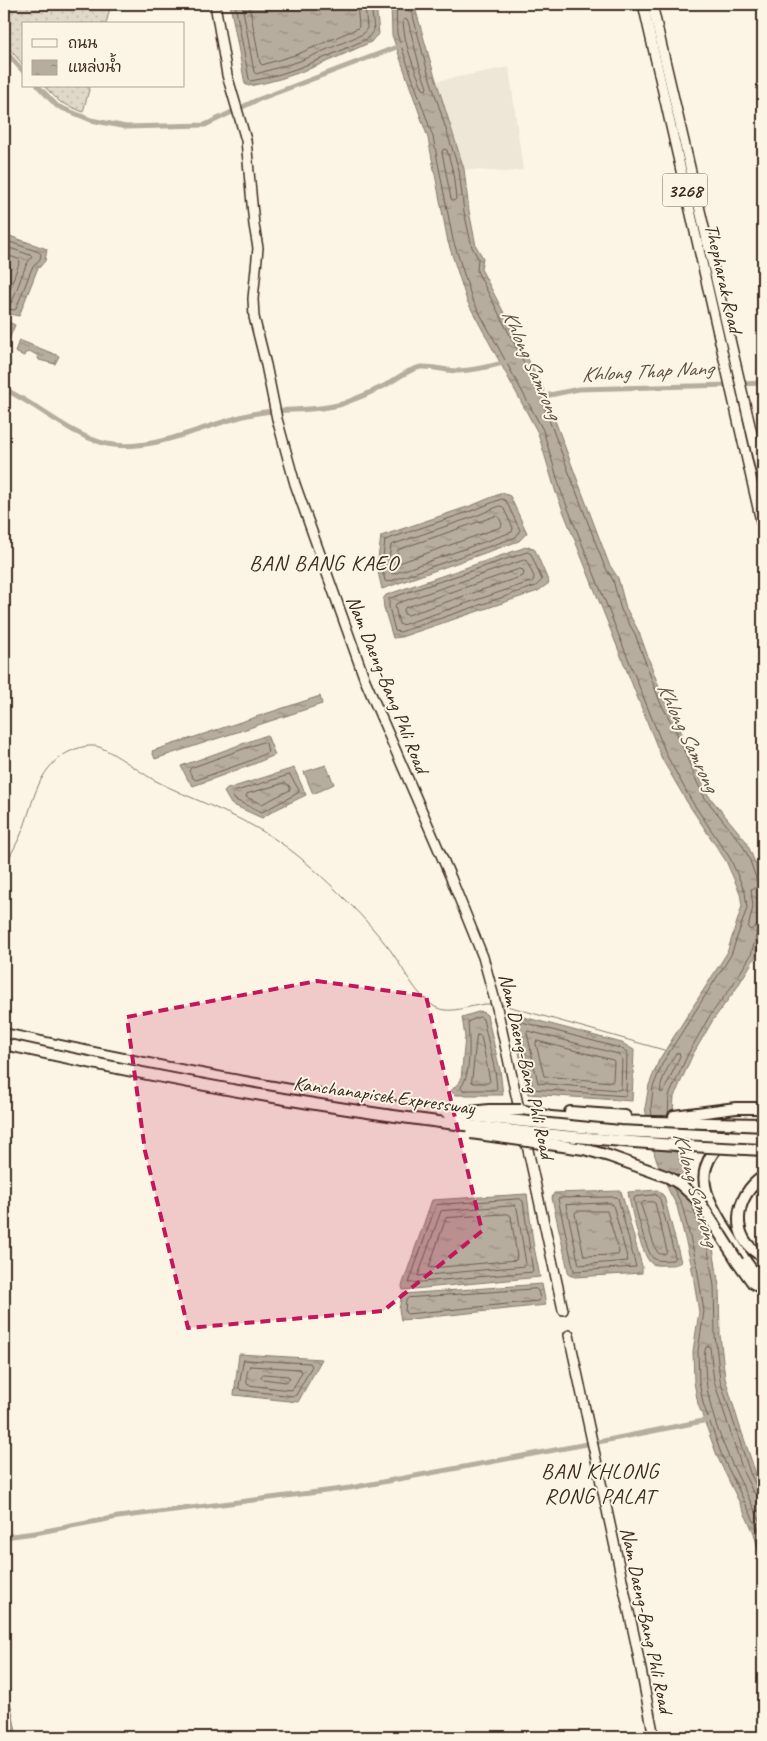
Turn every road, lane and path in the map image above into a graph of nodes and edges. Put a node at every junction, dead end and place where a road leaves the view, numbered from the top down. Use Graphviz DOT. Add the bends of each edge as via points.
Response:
graph roads {
  1 [pos="215,4"];
  2 [pos="643,4"];
  3 [pos="652,4"];
  4 [pos="763,481"];
  5 [pos="763,530"];
  6 [pos="4,1034"];
  7 [pos="4,1044"];
  8 [pos="763,1108"];
  9 [pos="521,1110"];
  10 [pos="448,1114"];
  11 [pos="387,1115"];
  12 [pos="763,1124"];
  13 [pos="763,1130"];
  14 [pos="763,1138"];
  15 [pos="763,1150"];
  16 [pos="763,1177"];
  17 [pos="763,1256"];
  18 [pos="763,1281"];
  19 [pos="763,1289"];
  20 [pos="564,1310"];
  21 [pos="569,1335"];
  22 [pos="654,1737"];
  1 -- 20 [label="main road, Nam Daeng-Bang Phli Road" via="227,74 246,140 258,248 254,317 276,419 297,490 356,657 476,935 497,1008"];
  2 -- 5 [label="main road, Thepharak Road / 3268"];
  3 -- 4 [label="main road, Thepharak Road / 3268"];
  6 -- 10 [label="highway, Kanchanapisek Expressway" via="227,1080"];
  7 -- 11 [label="highway, Kanchanapisek Expressway, bridge" via="222,1089"];
  8 -- 9 [label="highway" via="736,1108 668,1117"];
  9 -- 10 [label="highway, bridge"];
  9 -- 12 [label="highway" via="545,1116 599,1121"];
  10 -- 14 [label="highway, Kanchanapisek Expressway, bridge" via="620,1131"];
  11 -- 15 [label="highway, Kanchanapisek Expressway, bridge" via="554,1135"];
  11 -- 19 [label="highway, bridge" via="438,1128 584,1149 668,1177 699,1201 753,1283"];
  13 -- 18 [label="highway" via="740,1132 723,1141 713,1151 706,1169 705,1188 738,1249"];
  16 -- 17 [label="highway" via="746,1191 739,1216 745,1240"];
  21 -- 22 [label="main road, Nam Daeng-Bang Phli Road"];
}
